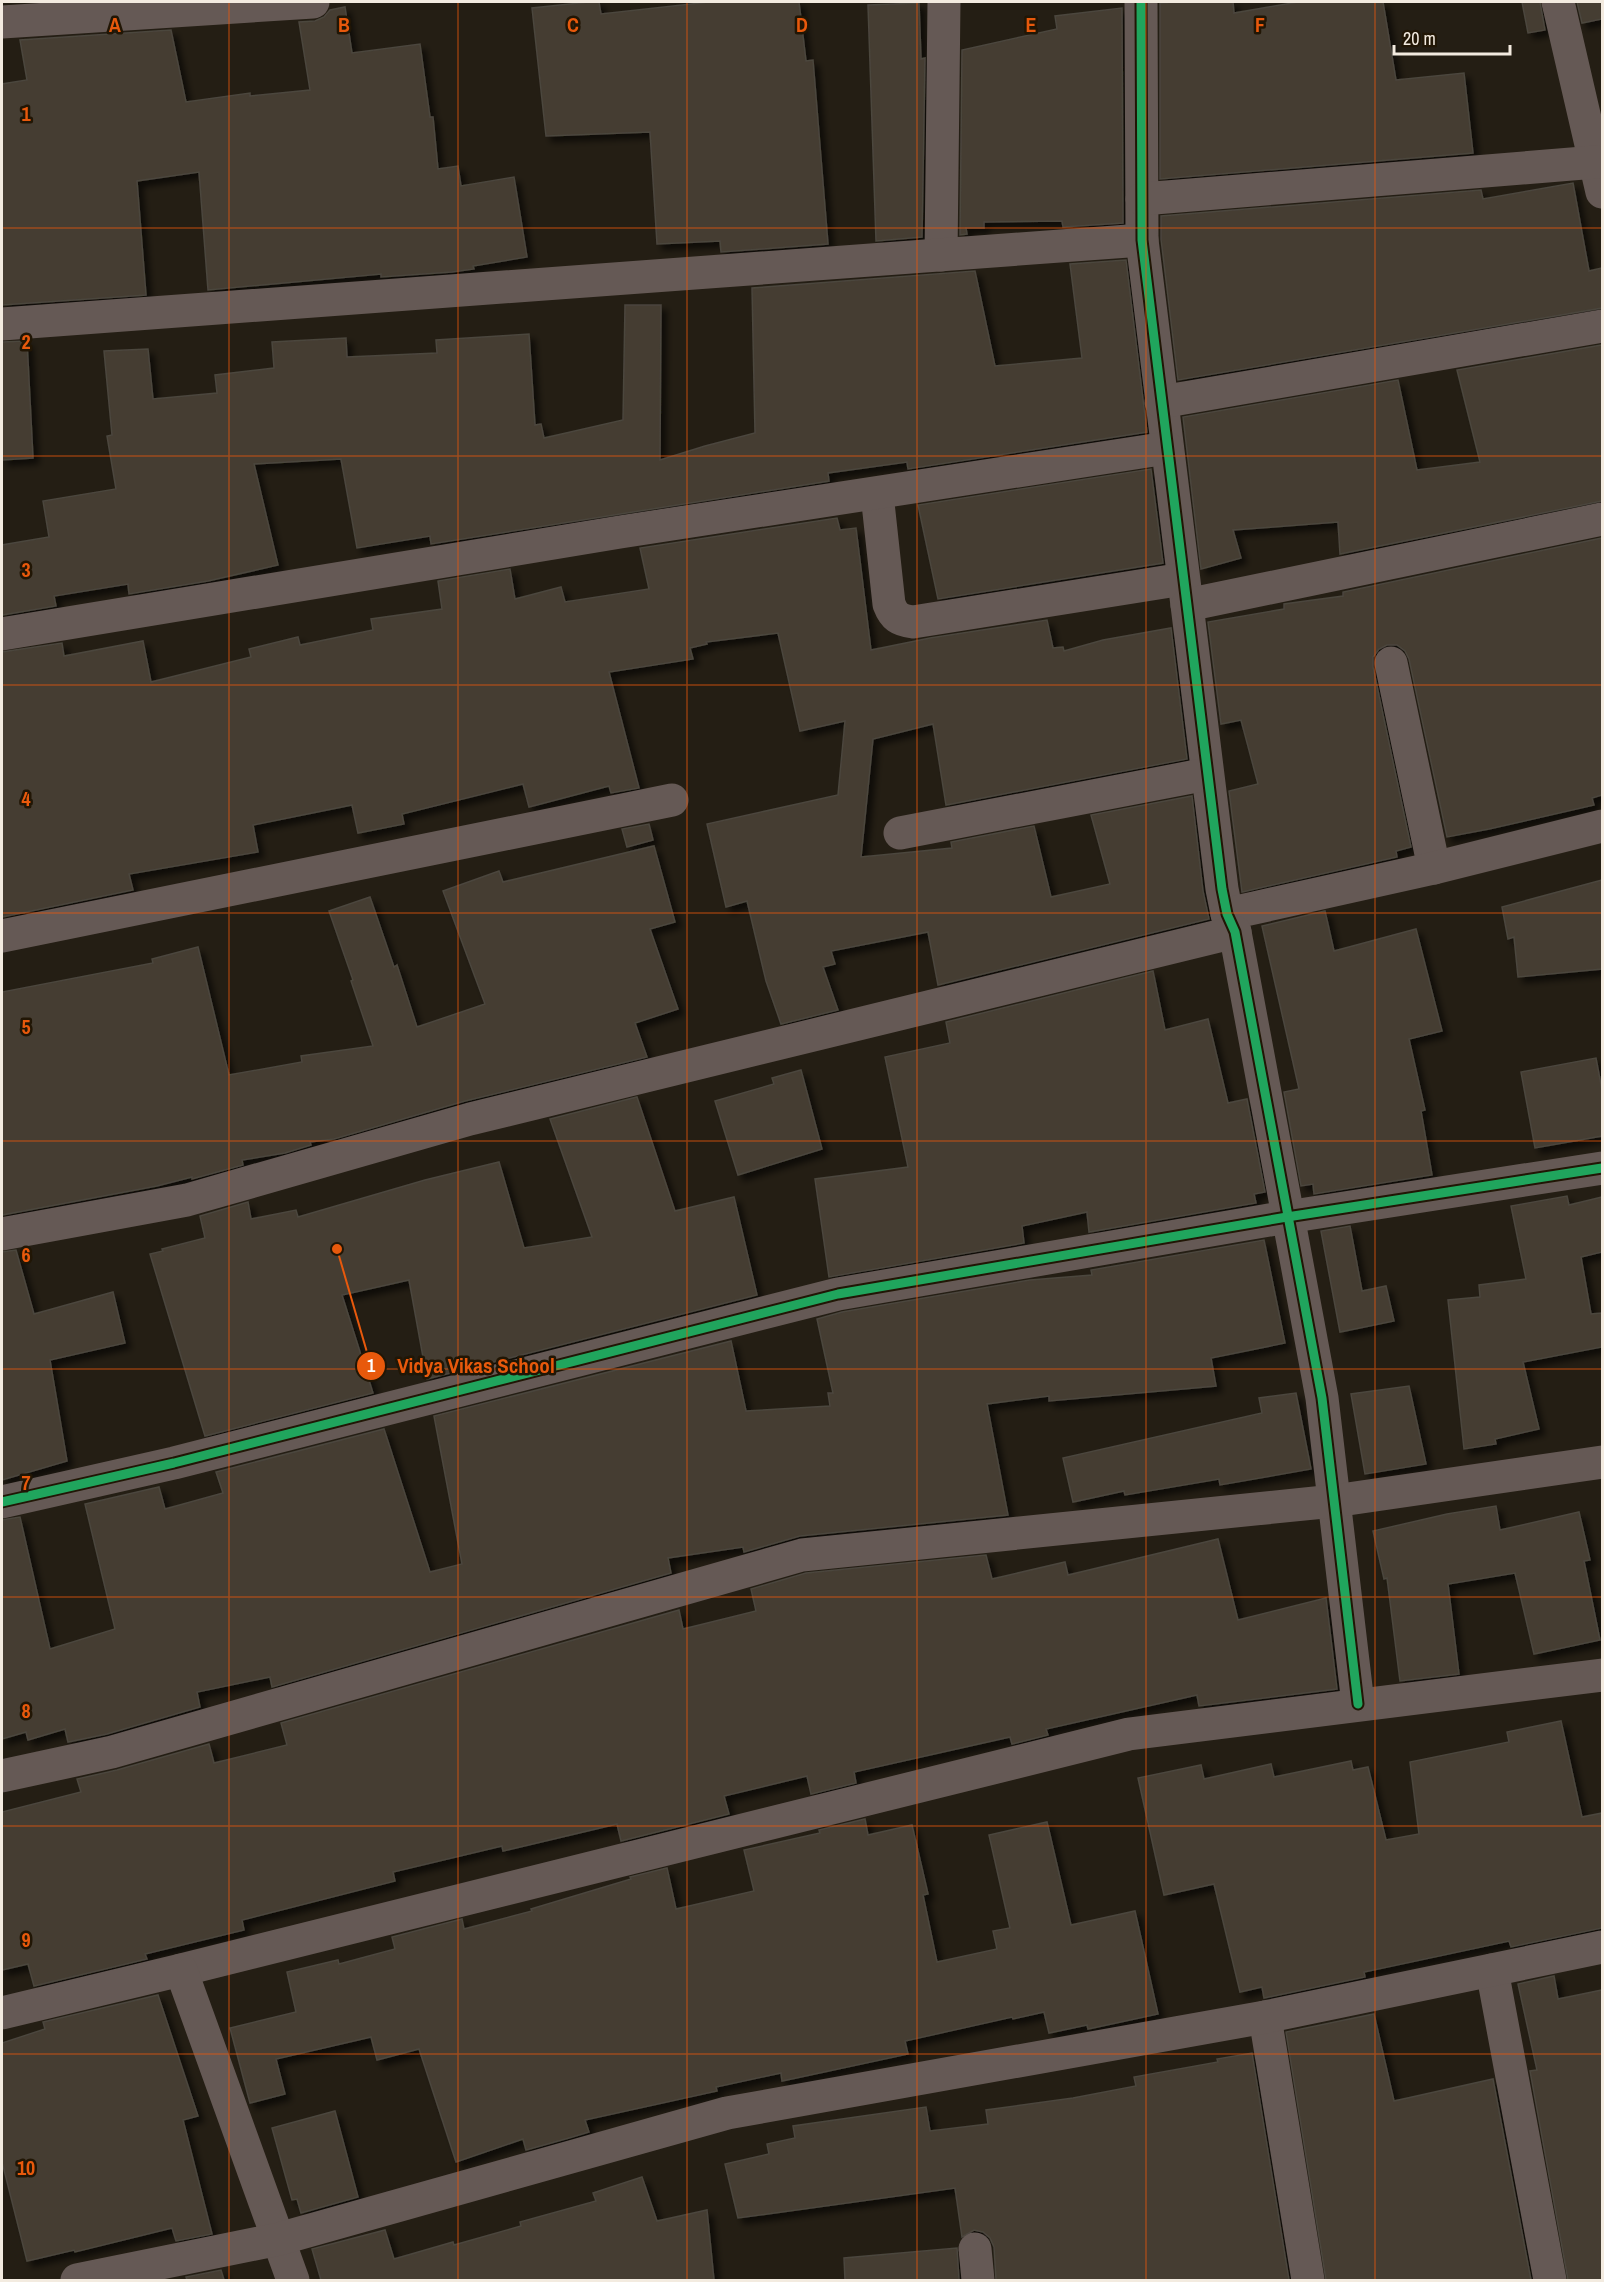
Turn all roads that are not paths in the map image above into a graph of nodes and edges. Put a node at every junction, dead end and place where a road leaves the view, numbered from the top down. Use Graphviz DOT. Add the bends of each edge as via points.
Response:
graph roads {
  1 [pos="313,2"];
  2 [pos="944,2"];
  3 [pos="1141,2"];
  4 [pos="1558,2"];
  5 [pos="2,22"];
  6 [pos="1599,177"];
  7 [pos="1142,199"];
  8 [pos="1142,240"];
  9 [pos="941,255"];
  10 [pos="2,324"];
  11 [pos="1602,326"];
  12 [pos="1161,402"];
  13 [pos="1167,448"];
  14 [pos="877,494"];
  15 [pos="1602,519"];
  16 [pos="1185,592"];
  17 [pos="2,634"];
  18 [pos="1391,663"];
  19 [pos="1208,774"];
  20 [pos="672,800"];
  21 [pos="1602,826"];
  22 [pos="900,833"];
  23 [pos="1434,868"];
  24 [pos="1231,923"];
  25 [pos="2,936"];
  26 [pos="1602,1168"];
  27 [pos="1287,1217"];
  28 [pos="2,1234"];
  29 [pos="1602,1462"];
  30 [pos="1334,1501"];
  31 [pos="2,1502"];
  32 [pos="1602,1675"];
  33 [pos="1358,1704"];
  34 [pos="2,1776"];
  35 [pos="1602,1947"];
  36 [pos="181,1970"];
  37 [pos="1492,1970"];
  38 [pos="2,2013"];
  39 [pos="1265,2017"];
  40 [pos="279,2239"];
  41 [pos="77,2280"];
  42 [pos="293,2280"];
  43 [pos="1308,2280"];
  44 [pos="1550,2280"];
  1 -- 5 [label="street"];
  2 -- 9 [label="street"];
  3 -- 7 [label="street"];
  4 -- 6 [label="street"];
  6 -- 7 [label="street"];
  7 -- 8 [label="street"];
  8 -- 9 [label="street"];
  8 -- 12 [label="street"];
  9 -- 10 [label="street"];
  11 -- 12 [label="street"];
  12 -- 13 [label="street"];
  13 -- 14 [label="street"];
  13 -- 16 [label="street"];
  14 -- 16 [label="street" via="889,604 900,620 913,622"];
  14 -- 17 [label="street" via="620,532"];
  15 -- 16 [label="street"];
  16 -- 19 [label="street"];
  18 -- 23 [label="street"];
  19 -- 22 [label="street"];
  19 -- 24 [label="street"];
  20 -- 25 [label="street"];
  21 -- 23 [label="street"];
  23 -- 24 [label="street"];
  24 -- 27 [label="street"];
  24 -- 28 [label="street" via="470,1119 187,1200"];
  26 -- 27 [label="street"];
  27 -- 30 [label="street" via="1322,1398"];
  27 -- 31 [label="street" via="838,1294 174,1463"];
  29 -- 30 [label="street"];
  30 -- 33 [label="street"];
  30 -- 34 [label="street" via="802,1555 112,1752"];
  32 -- 33 [label="street"];
  33 -- 36 [label="street" via="1129,1734"];
  35 -- 37 [label="street"];
  36 -- 38 [label="street"];
  36 -- 40 [label="street"];
  37 -- 39 [label="street"];
  37 -- 44 [label="street"];
  39 -- 40 [label="street" via="727,2113"];
  39 -- 43 [label="street"];
  40 -- 41 [label="street"];
  40 -- 42 [label="street"];
}
